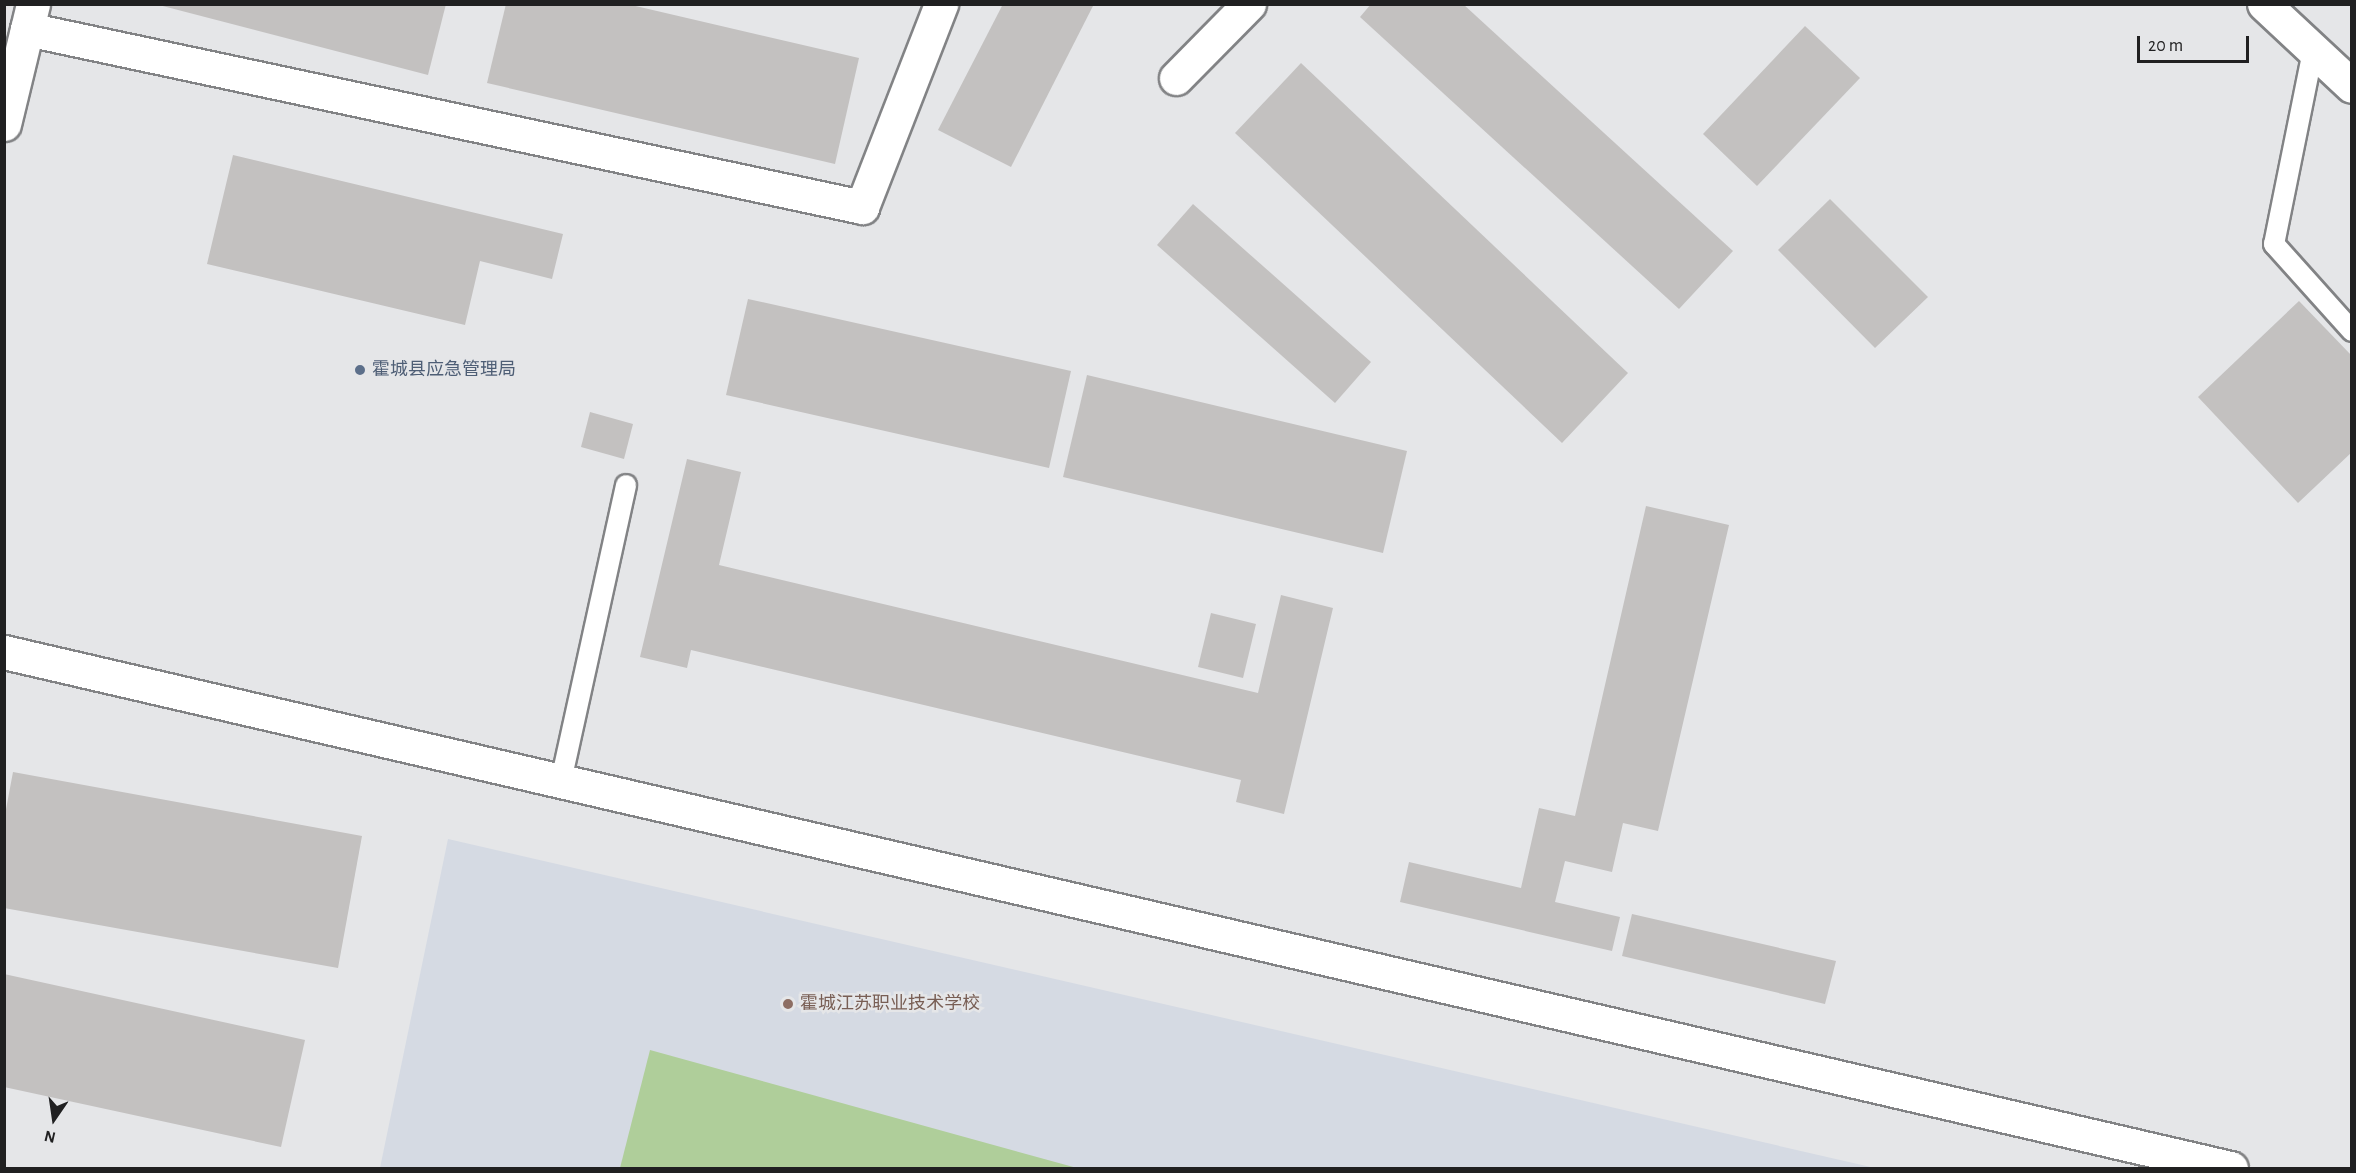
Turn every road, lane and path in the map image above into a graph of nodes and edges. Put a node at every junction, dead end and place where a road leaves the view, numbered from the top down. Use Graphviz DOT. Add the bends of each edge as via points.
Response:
graph roads {
  1 [pos="941,4"];
  2 [pos="1249,4"];
  3 [pos="2264,4"];
  4 [pos="30,17"];
  5 [pos="2313,51"];
  6 [pos="1176,78"];
  7 [pos="2352,86"];
  8 [pos="4,124"];
  9 [pos="2352,331"];
  10 [pos="626,485"];
  11 [pos="4,652"];
  12 [pos="561,781"];
  13 [pos="2231,1168"];
  1 -- 4 [label="main road" via="862,207"];
  2 -- 6 [label="main road"];
  3 -- 5 [label="main road"];
  4 -- 8 [label="main road"];
  5 -- 7 [label="main road"];
  5 -- 9 [label="lane" via="2274,244"];
  10 -- 12 [label="lane"];
  11 -- 12 [label="main road"];
  12 -- 13 [label="main road"];
}
